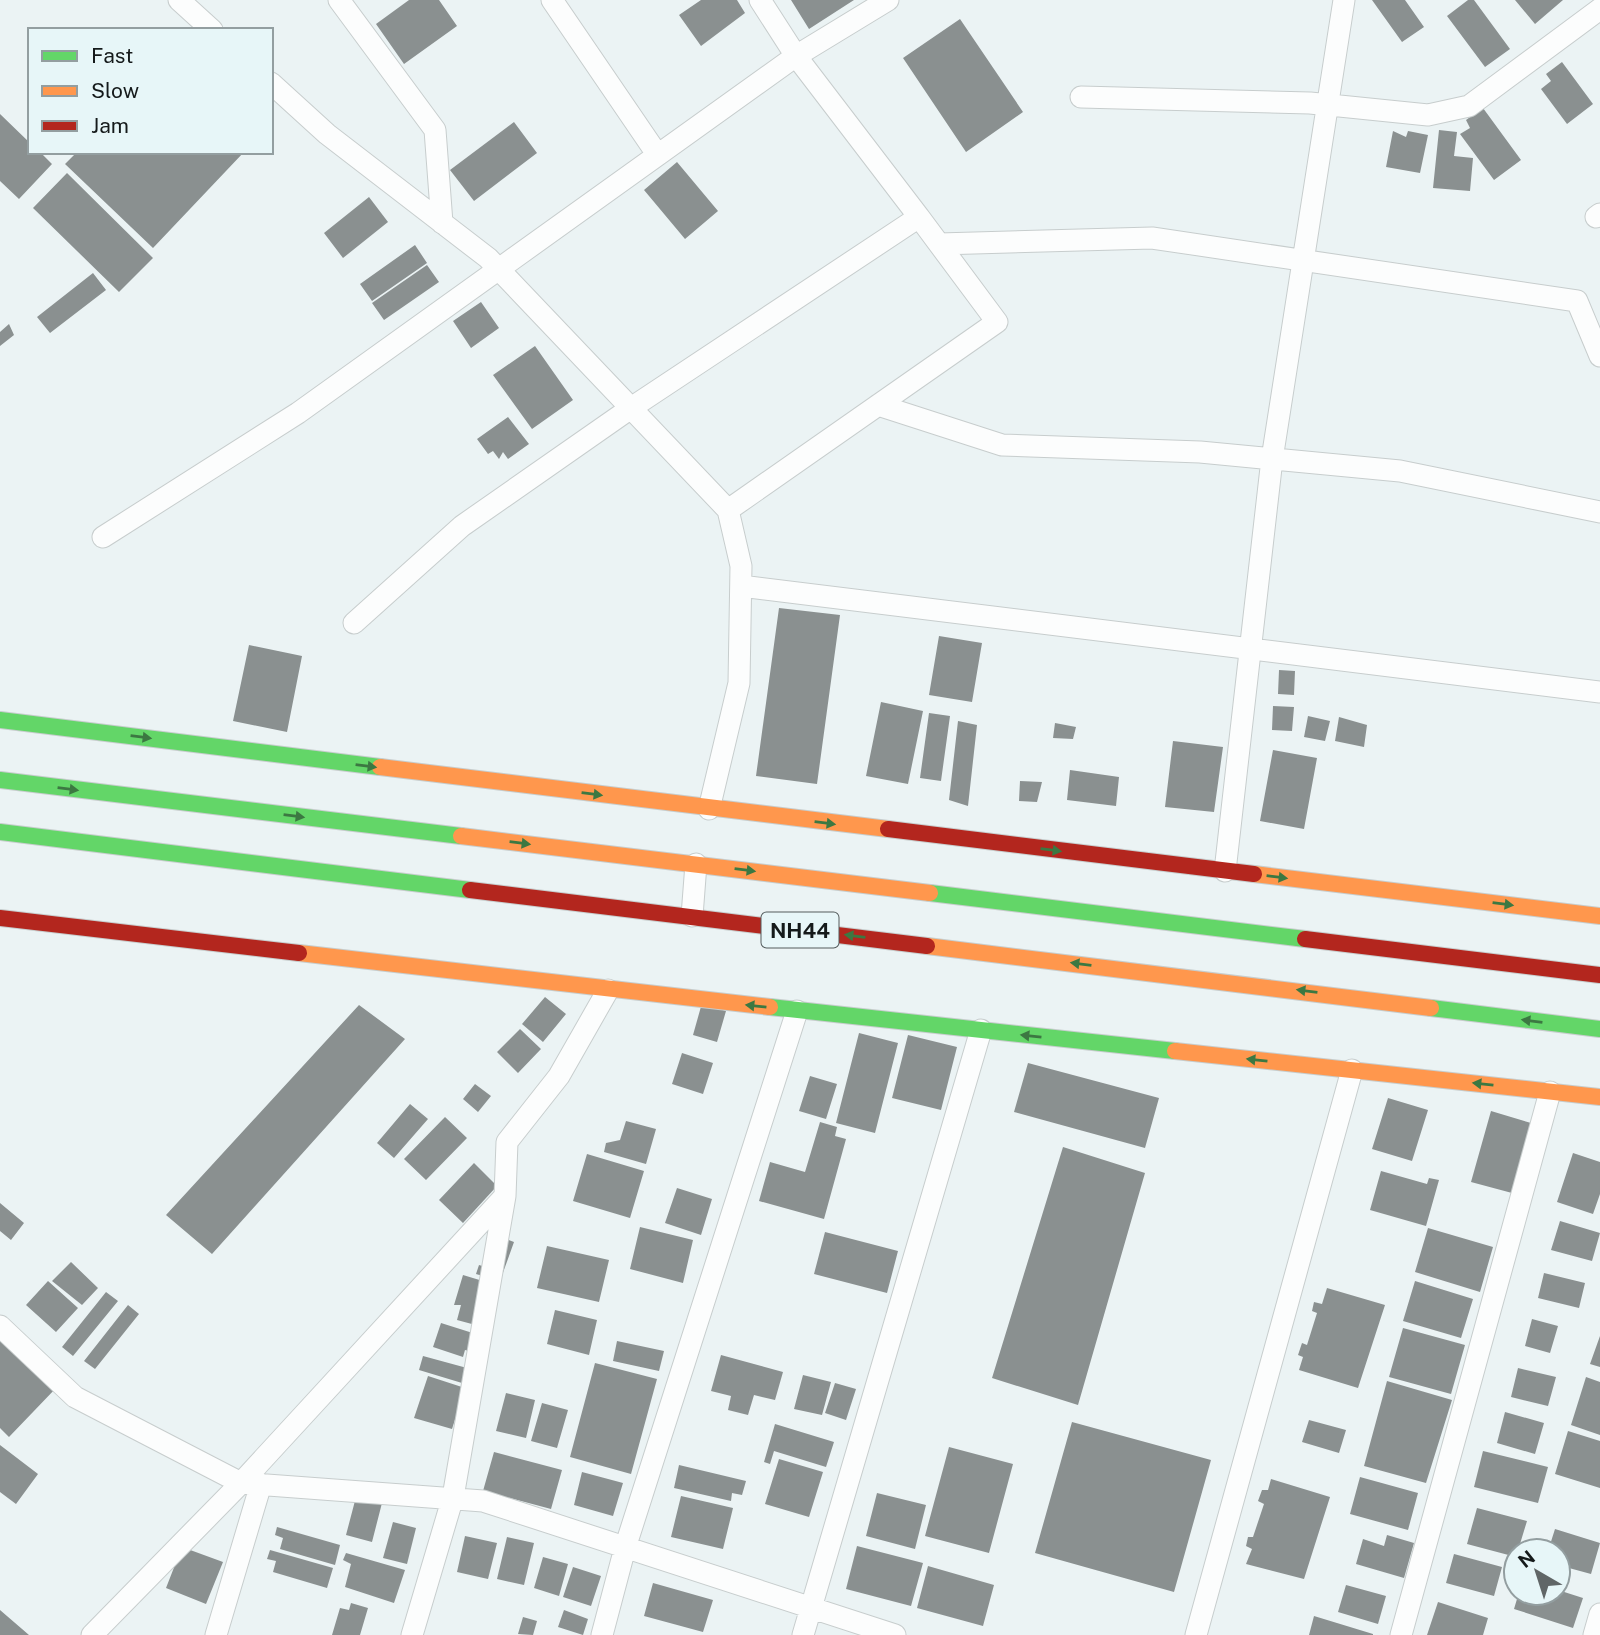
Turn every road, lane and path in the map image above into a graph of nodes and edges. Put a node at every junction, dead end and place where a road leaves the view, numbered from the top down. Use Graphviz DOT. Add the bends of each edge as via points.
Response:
graph roads {
  1 [pos="179,0"];
  2 [pos="339,0"];
  3 [pos="552,0"];
  4 [pos="760,0"];
  5 [pos="888,0"];
  6 [pos="1344,0"];
  7 [pos="1600,9"];
  8 [pos="210,28"];
  9 [pos="796,56"];
  10 [pos="273,85"];
  11 [pos="1081,97"];
  12 [pos="1328,107"];
  13 [pos="657,154"];
  14 [pos="919,217"];
  15 [pos="442,223"];
  16 [pos="939,244"];
  17 [pos="1305,261"];
  18 [pos="497,268"];
  19 [pos="1600,356"];
  20 [pos="878,405"];
  21 [pos="631,408"];
  22 [pos="1272,459"];
  23 [pos="728,510"];
  24 [pos="1600,512"];
  25 [pos="103,537"];
  26 [pos="741,586"];
  27 [pos="354,623"];
  28 [pos="1248,648"];
  29 [pos="1600,692"];
  30 [pos="0,720"];
  31 [pos="0,780"];
  32 [pos="709,809"];
  33 [pos="0,832"];
  34 [pos="696,864"];
  35 [pos="1225,871"];
  36 [pos="692,916"];
  37 [pos="1600,916"];
  38 [pos="0,918"];
  39 [pos="1600,975"];
  40 [pos="608,989"];
  41 [pos="797,1011"];
  42 [pos="1600,1029"];
  43 [pos="981,1030"];
  44 [pos="1352,1070"];
  45 [pos="1550,1092"];
  46 [pos="1600,1097"];
  47 [pos="505,1196"];
  48 [pos="0,1325"];
  49 [pos="251,1484"];
  50 [pos="453,1497"];
  51 [pos="625,1548"];
  52 [pos="810,1608"];
  53 [pos="1600,1614"];
  54 [pos="92,1635"];
  55 [pos="216,1635"];
  56 [pos="412,1635"];
  57 [pos="602,1635"];
  58 [pos="803,1635"];
  59 [pos="895,1635"];
  60 [pos="1196,1635"];
  61 [pos="1401,1635"];
  62 [pos="1594,1635"];
  1 -- 8 [label="street"];
  2 -- 15 [label="street" via="435,130"];
  3 -- 13 [label="street"];
  4 -- 9 [label="street"];
  5 -- 9 [label="street"];
  6 -- 12 [label="street"];
  7 -- 12 [label="street" via="1469,106 1428,115"];
  9 -- 13 [label="street"];
  9 -- 14 [label="street"];
  10 -- 15 [label="street" via="327,134"];
  11 -- 12 [label="street"];
  12 -- 17 [label="street"];
  13 -- 18 [label="street"];
  14 -- 16 [label="street"];
  14 -- 21 [label="street"];
  15 -- 18 [label="street"];
  16 -- 17 [label="street" via="1152,238"];
  16 -- 20 [label="street" via="997,322"];
  17 -- 19 [label="street" via="1577,301"];
  17 -- 22 [label="street"];
  18 -- 21 [label="street"];
  18 -- 25 [label="street" via="298,413"];
  20 -- 22 [label="street" via="1002,445"];
  20 -- 23 [label="street"];
  21 -- 23 [label="street"];
  21 -- 27 [label="street" via="462,526"];
  22 -- 24 [label="street" via="1400,471"];
  22 -- 28 [label="street"];
  23 -- 26 [label="street"];
  26 -- 28 [label="street"];
  26 -- 32 [label="street" via="739,683"];
  28 -- 29 [label="street"];
  28 -- 35 [label="street"];
  30 -- 32 [label="main road, one-way"];
  31 -- 34 [label="main road, NH44, one-way"];
  32 -- 35 [label="main road, one-way"];
  33 -- 36 [label="main road, NH44"];
  34 -- 36 [label="street"];
  34 -- 39 [label="main road, NH44, one-way"];
  35 -- 37 [label="main road, one-way"];
  42 -- 36 [label="main road, NH44, one-way"];
  38 -- 40 [label="main road"];
  41 -- 40 [label="main road, one-way"];
  40 -- 47 [label="street" via="559,1076 507,1142"];
  41 -- 43 [label="main road"];
  41 -- 51 [label="street"];
  44 -- 43 [label="main road, one-way"];
  43 -- 52 [label="street"];
  45 -- 44 [label="main road, one-way"];
  44 -- 60 [label="street"];
  45 -- 46 [label="main road"];
  45 -- 61 [label="street"];
  47 -- 49 [label="street"];
  47 -- 50 [label="street"];
  48 -- 49 [label="street" via="75,1397"];
  49 -- 50 [label="street"];
  49 -- 54 [label="street"];
  49 -- 55 [label="street"];
  50 -- 51 [label="street" via="483,1502"];
  50 -- 56 [label="street"];
  51 -- 52 [label="street"];
  51 -- 57 [label="street"];
  52 -- 58 [label="street"];
  52 -- 59 [label="street"];
  53 -- 62 [label="street"];
}
